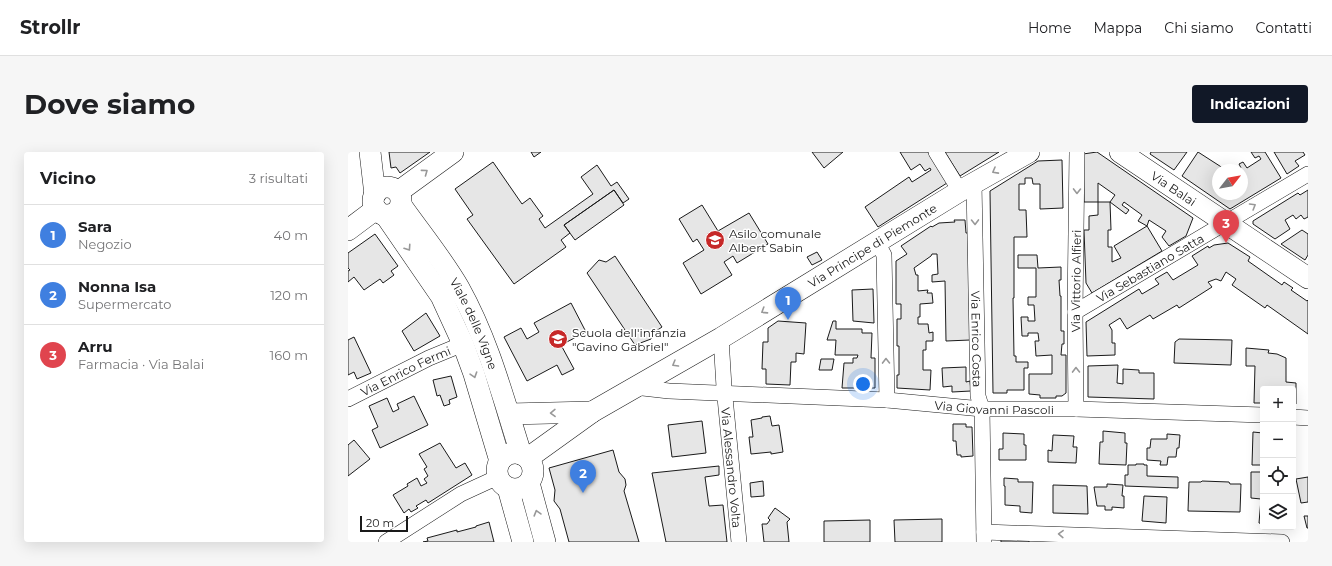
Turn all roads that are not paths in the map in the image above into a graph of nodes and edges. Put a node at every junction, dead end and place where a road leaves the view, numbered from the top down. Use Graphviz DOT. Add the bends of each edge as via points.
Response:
graph roads {
  1 [pos="453,152"];
  2 [pos="936,152"];
  3 [pos="1029,152"];
  4 [pos="1077,152"];
  5 [pos="1120,152"];
  6 [pos="371,155"];
  7 [pos="1308,174"];
  8 [pos="967,187"];
  9 [pos="388,201"];
  10 [pos="1226,223"];
  11 [pos="348,230"];
  12 [pos="877,242"];
  13 [pos="1308,278"];
  14 [pos="1075,312"];
  15 [pos="721,338"];
  16 [pos="463,344"];
  17 [pos="634,387"];
  18 [pos="725,393"];
  19 [pos="348,399"];
  20 [pos="888,400"];
  21 [pos="982,409"];
  22 [pos="1076,409"];
  23 [pos="592,412"];
  24 [pos="509,414"];
  25 [pos="1260,415"];
  26 [pos="1296,417"];
  27 [pos="1308,418"];
  28 [pos="525,456"];
  29 [pos="502,475"];
  30 [pos="529,484"];
  31 [pos="984,537"];
  32 [pos="386,542"];
  33 [pos="523,542"];
  34 [pos="545,542"];
  35 [pos="739,542"];
  36 [pos="1282,542"];
  9 -- 1 [label="street, one-way"];
  2 -- 8 [label="street"];
  3 -- 8 [label="street, Via Principe di Piemonte, one-way"];
  4 -- 14 [label="street, Via Vittorio Alfieri, one-way"];
  5 -- 10 [label="street, Via Balai"];
  6 -- 9 [label="street, Viale delle Vigne"];
  10 -- 7 [label="street, Via Sebastiano Satta, one-way"];
  8 -- 12 [label="street, Via Principe di Piemonte"];
  8 -- 21 [label="street, Via Enrico Costa, one-way" via="978,396"];
  9 -- 11 [label="street"];
  9 -- 16 [label="street, Viale delle Vigne, one-way" via="441,296"];
  9 -- 24 [label="street, Viale delle Vigne" via="459,288 484,340"];
  10 -- 13 [label="street, Via Balai"];
  10 -- 14 [label="street, Via Sebastiano Satta"];
  12 -- 15 [label="street, Via Principe di Piemonte, one-way"];
  20 -- 12 [label="street, one-way" via="884,254"];
  22 -- 14 [label="street, Via Vittorio Alfieri, one-way"];
  15 -- 17 [label="street, Via Principe di Piemonte, one-way"];
  15 -- 18 [label="street"];
  16 -- 19 [label="street, Via Enrico Fermi" via="429,358"];
  16 -- 29 [label="street, Viale delle Vigne, one-way"];
  17 -- 18 [label="street, Via Giovanni Pascoli"];
  17 -- 23 [label="street, Via Principe di Piemonte"];
  18 -- 20 [label="street, Via Giovanni Pascoli"];
  18 -- 35 [label="street, Via Alessandro Volta"];
  20 -- 21 [label="street, Via Giovanni Pascoli"];
  21 -- 22 [label="street, Via Giovanni Pascoli"];
  21 -- 31 [label="street, Via Enrico Costa"];
  22 -- 25 [label="street, Via Giovanni Pascoli"];
  23 -- 24 [label="street, Via Principe di Piemonte, one-way"];
  23 -- 28 [label="street, Via Principe di Piemonte"];
  24 -- 28 [label="street, Viale delle Vigne"];
  26 -- 27 [label="street"];
  28 -- 29 [label="street" via="515,452 504,457"];
  28 -- 30 [label="street" via="534,474"];
  29 -- 30 [label="street" via="519,489"];
  29 -- 32 [label="street" via="461,494"];
  29 -- 33 [label="street, Viale delle Vigne"];
  34 -- 30 [label="street, one-way"];
  36 -- 31 [label="street, one-way"];
}
